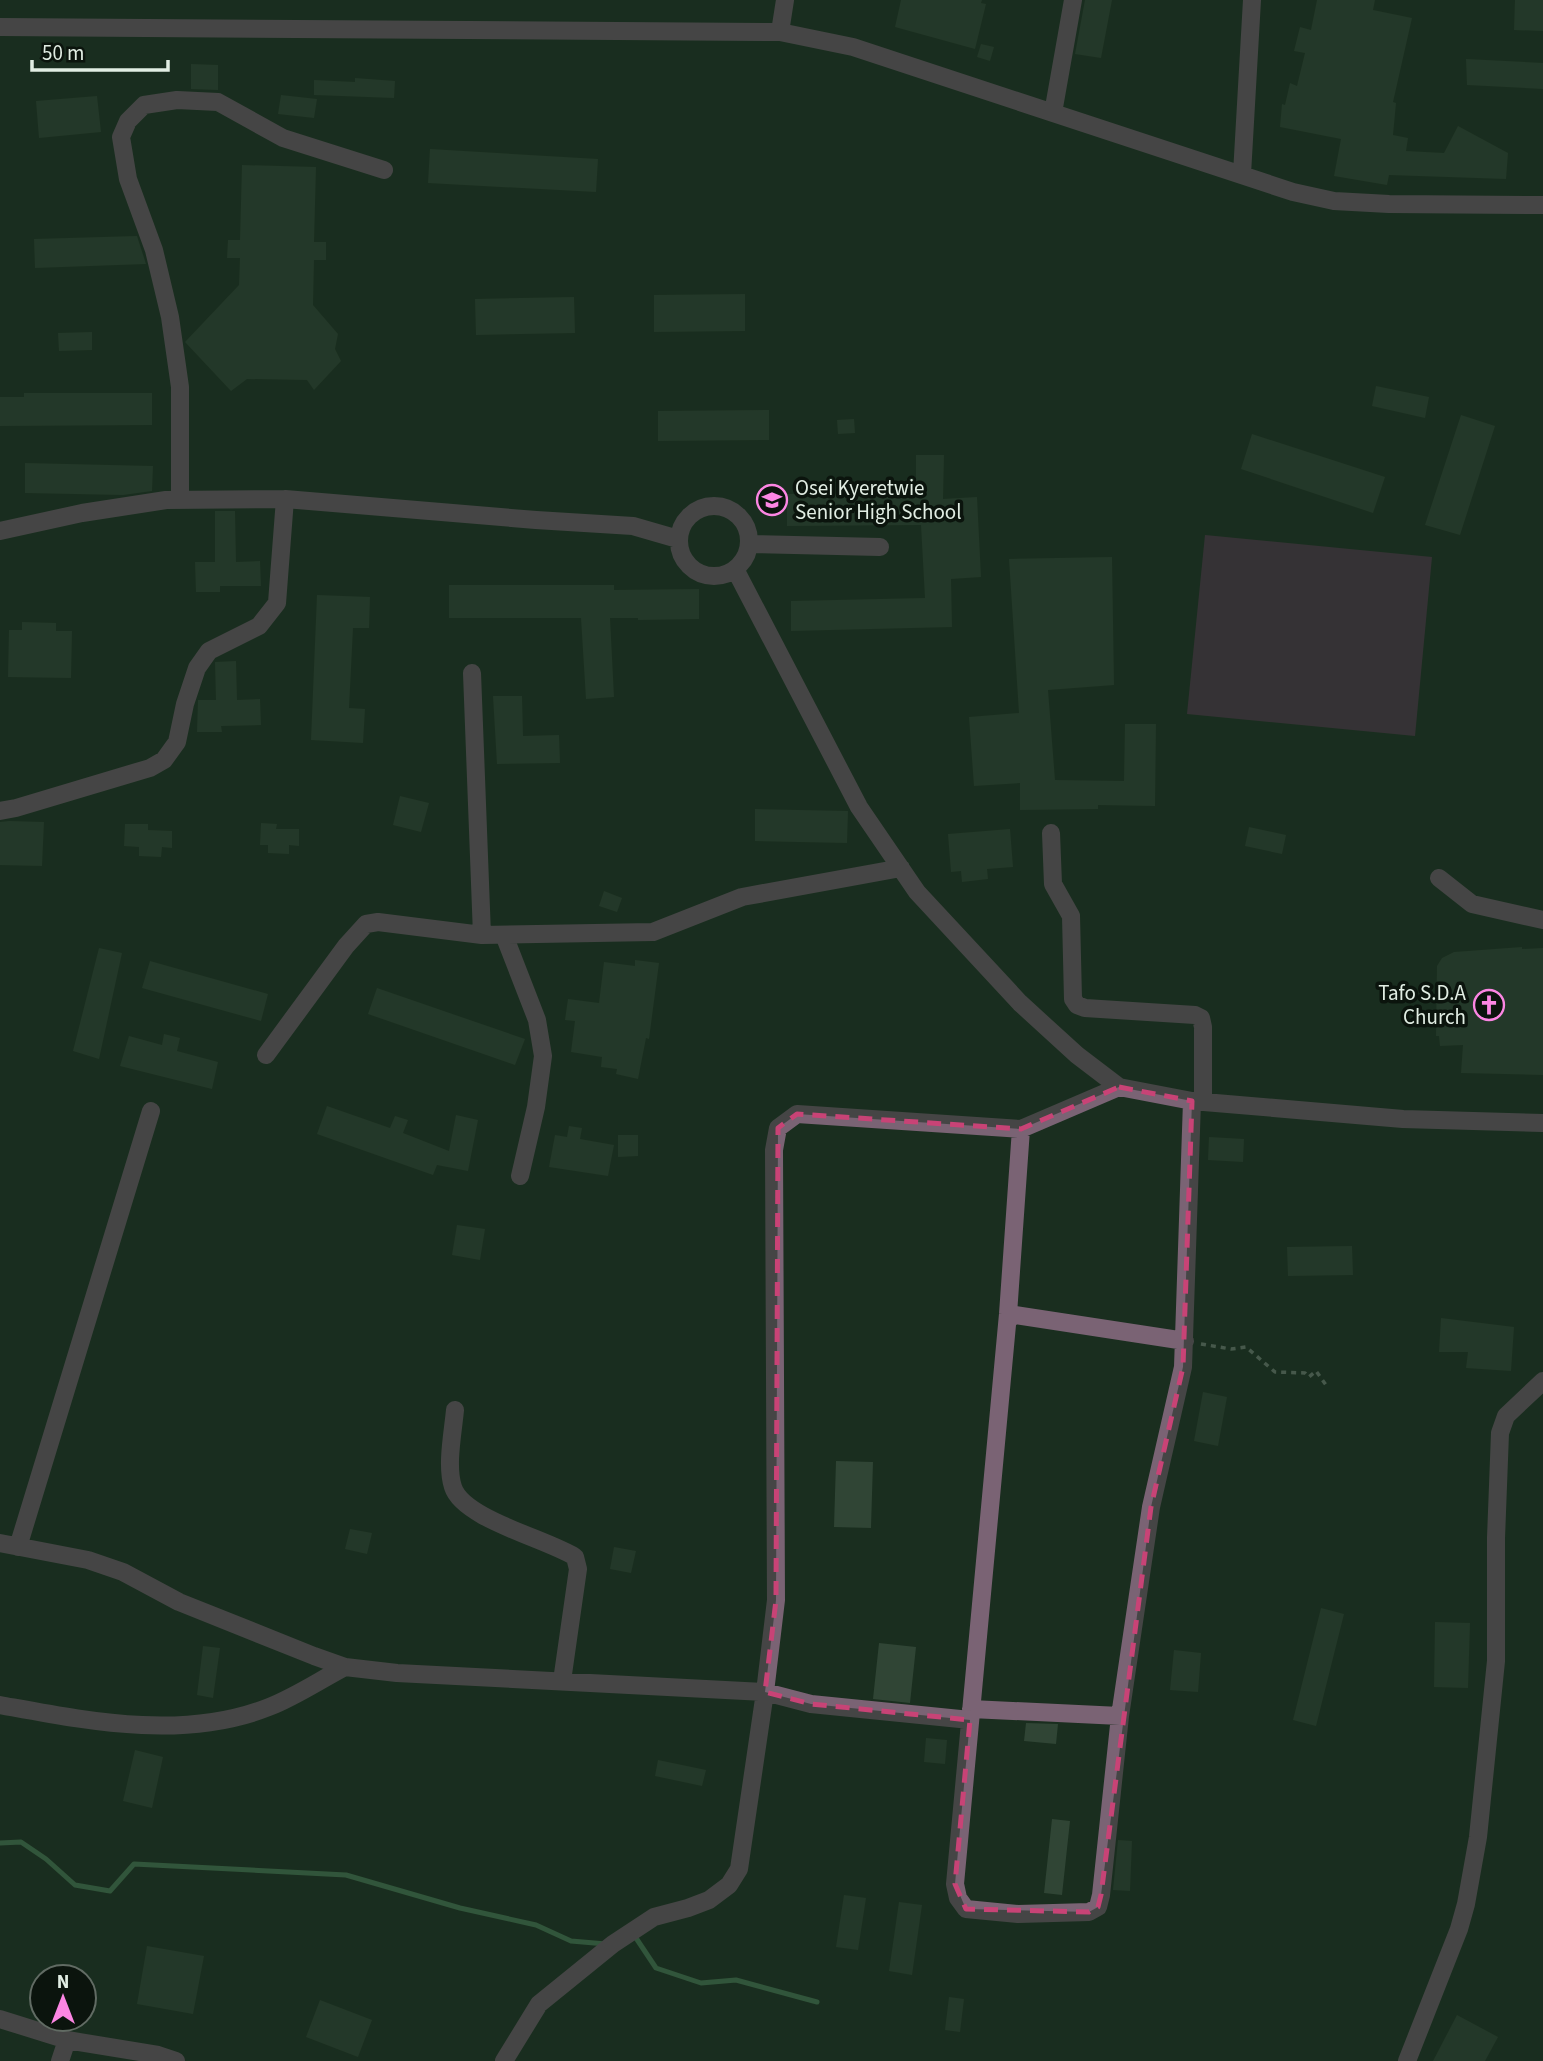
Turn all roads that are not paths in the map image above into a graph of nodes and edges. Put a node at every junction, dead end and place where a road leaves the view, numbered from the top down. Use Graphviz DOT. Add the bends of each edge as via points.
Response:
graph roads {
  1 [pos="785,0"];
  2 [pos="1073,0"];
  3 [pos="1252,0"];
  4 [pos="0,27"];
  5 [pos="780,32"];
  6 [pos="1053,113"];
  7 [pos="384,170"];
  8 [pos="1242,174"];
  9 [pos="1543,205"];
  10 [pos="285,499"];
  11 [pos="180,500"];
  12 [pos="0,531"];
  13 [pos="678,538"];
  14 [pos="749,544"];
  15 [pos="880,547"];
  16 [pos="735,569"];
  17 [pos="472,673"];
  18 [pos="0,811"];
  19 [pos="1051,833"];
  20 [pos="901,869"];
  21 [pos="1439,878"];
  22 [pos="1543,920"];
  23 [pos="482,935"];
  24 [pos="504,935"];
  25 [pos="267,1055"];
  26 [pos="1119,1087"];
  27 [pos="1197,1102"];
  28 [pos="151,1111"];
  29 [pos="1543,1123"];
  30 [pos="1021,1129"];
  31 [pos="520,1176"];
  32 [pos="1008,1314"];
  33 [pos="1188,1341"];
  34 [pos="1543,1381"];
  35 [pos="455,1410"];
  36 [pos="0,1544"];
  37 [pos="18,1547"];
  38 [pos="345,1667"];
  39 [pos="562,1681"];
  40 [pos="765,1692"];
  41 [pos="0,1705"];
  42 [pos="971,1715"];
  43 [pos="1120,1716"];
  44 [pos="0,2019"];
  45 [pos="66,2040"];
  46 [pos="60,2061"];
  47 [pos="176,2061"];
  48 [pos="504,2061"];
  49 [pos="1407,2061"];
  1 -- 5 [label="street"];
  2 -- 6 [label="street"];
  3 -- 8 [label="street"];
  4 -- 5 [label="street"];
  5 -- 6 [label="street" via="853,47"];
  6 -- 8 [label="street"];
  7 -- 11 [label="street" via="283,138 218,102 177,100 144,105 128,121 121,137 128,179 154,250 180,387"];
  8 -- 9 [label="street" via="1334,201"];
  10 -- 11 [label="street"];
  10 -- 13 [label="street" via="633,526"];
  10 -- 18 [label="street" via="277,603 259,626 209,651 197,668 177,743 164,760"];
  11 -- 12 [label="street" via="82,513"];
  13 -- 14 [label="street" via="693,513 721,507 745,525"];
  13 -- 16 [label="street" via="682,558 696,572 716,576"];
  14 -- 15 [label="street"];
  14 -- 16 [label="street"];
  16 -- 20 [label="street" via="859,807"];
  17 -- 23 [label="street"];
  19 -- 27 [label="street" via="1053,884 1071,916 1073,999 1085,1008 1201,1018"];
  20 -- 24 [label="street" via="742,897 653,933"];
  20 -- 26 [label="street" via="1020,1003"];
  21 -- 22 [label="street" via="1472,904"];
  23 -- 24 [label="street"];
  23 -- 25 [label="street" via="366,924"];
  24 -- 31 [label="street" via="537,1020 543,1056"];
  26 -- 27 [label="street"];
  26 -- 30 [label="street"];
  27 -- 29 [label="street" via="1403,1119"];
  27 -- 33 [label="street"];
  28 -- 37 [label="street"];
  30 -- 32 [label="street"];
  30 -- 40 [label="street" via="797,1114 778,1128 774,1150 776,1600"];
  32 -- 33 [label="street"];
  32 -- 42 [label="street"];
  33 -- 43 [label="street" via="1151,1507"];
  34 -- 49 [label="street" via="1506,1416 1500,1433 1496,1661 1478,1838 1459,1929"];
  35 -- 39 [label="street" via="453,1487 462,1502 575,1557 578,1569"];
  36 -- 37 [label="street"];
  37 -- 38 [label="street" via="123,1572 179,1602"];
  38 -- 39 [label="street"];
  38 -- 41 [label="street" via="270,1707 218,1722 173,1727 76,1719"];
  39 -- 40 [label="street"];
  40 -- 42 [label="street" via="811,1704"];
  40 -- 48 [label="street" via="739,1869 733,1879 709,1900 654,1917 602,1953 539,2004"];
  42 -- 43 [label="street"];
  42 -- 43 [label="street" via="954,1884 966,1909 1018,1914 1089,1912 1098,1907"];
  44 -- 45 [label="street"];
  45 -- 46 [label="street"];
  45 -- 47 [label="street"];
}
